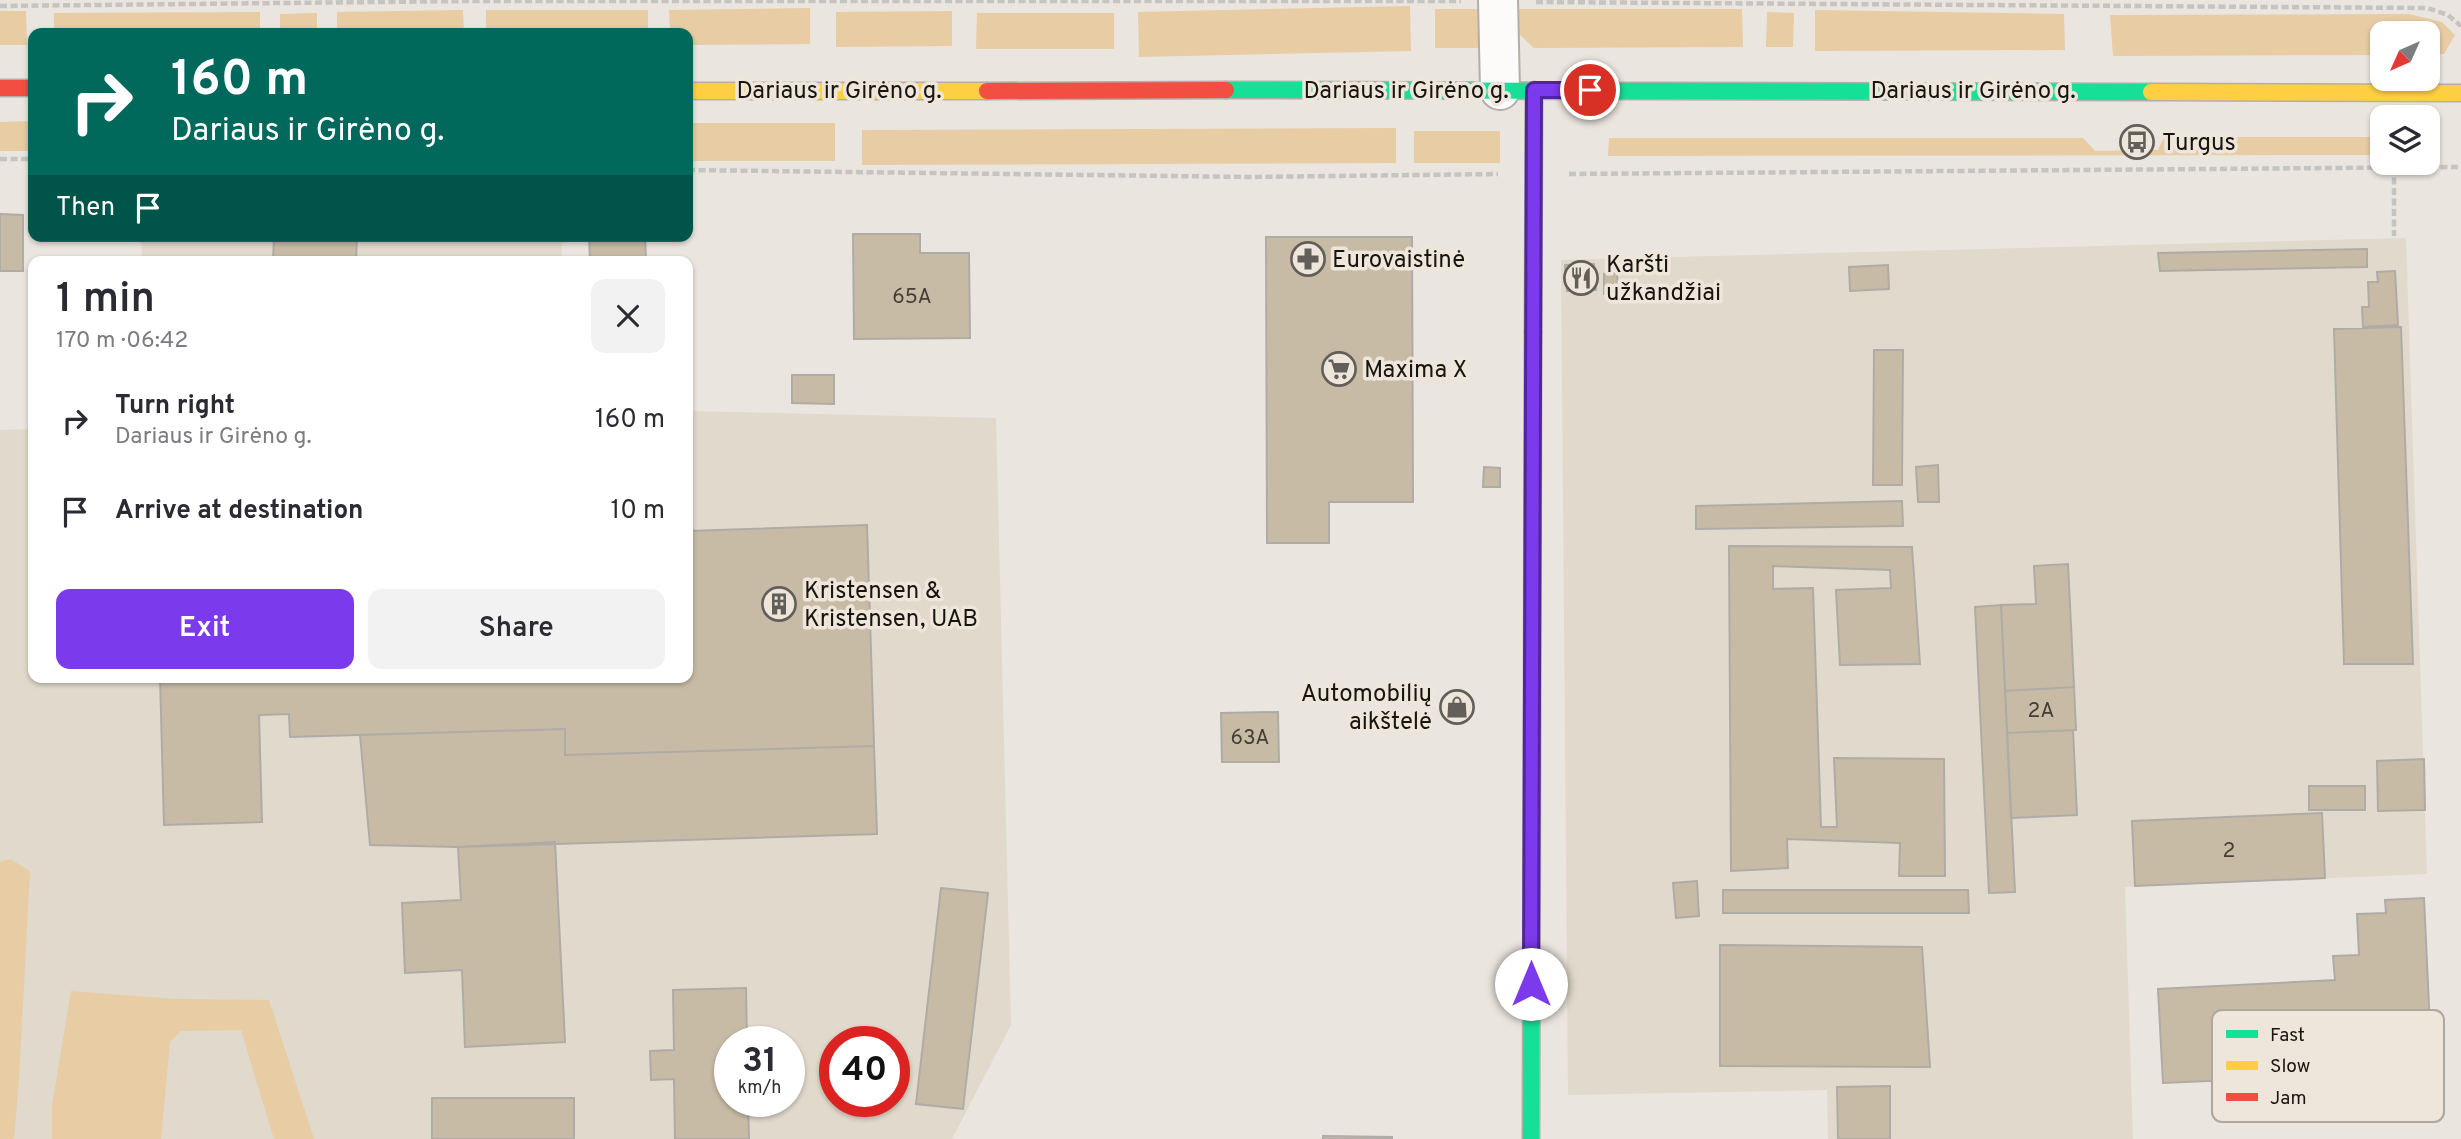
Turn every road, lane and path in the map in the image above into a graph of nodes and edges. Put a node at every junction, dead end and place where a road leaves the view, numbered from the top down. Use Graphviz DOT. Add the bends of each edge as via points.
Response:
graph roads {
  1 [pos="1498,1"];
  2 [pos="0,6"];
  3 [pos="2461,26"];
  4 [pos="0,88"];
  5 [pos="28,88"];
  6 [pos="693,90"];
  7 [pos="1517,90"];
  8 [pos="2461,93"];
  9 [pos="0,159"];
  10 [pos="28,159"];
  11 [pos="2394,175"];
  12 [pos="2394,236"];
  13 [pos="1531,1139"];
  1 -- 2 [label="path"];
  1 -- 3 [label="path" via="2427,8 2448,15"];
  1 -- 7 [label="street"];
  4 -- 5 [label="main road"];
  6 -- 7 [label="main road, Dariaus ir Girėno g."];
  7 -- 8 [label="main road, Dariaus ir Girėno g."];
  7 -- 13 [label="main road"];
  9 -- 10 [label="path"];
  11 -- 12 [label="path"];
}
